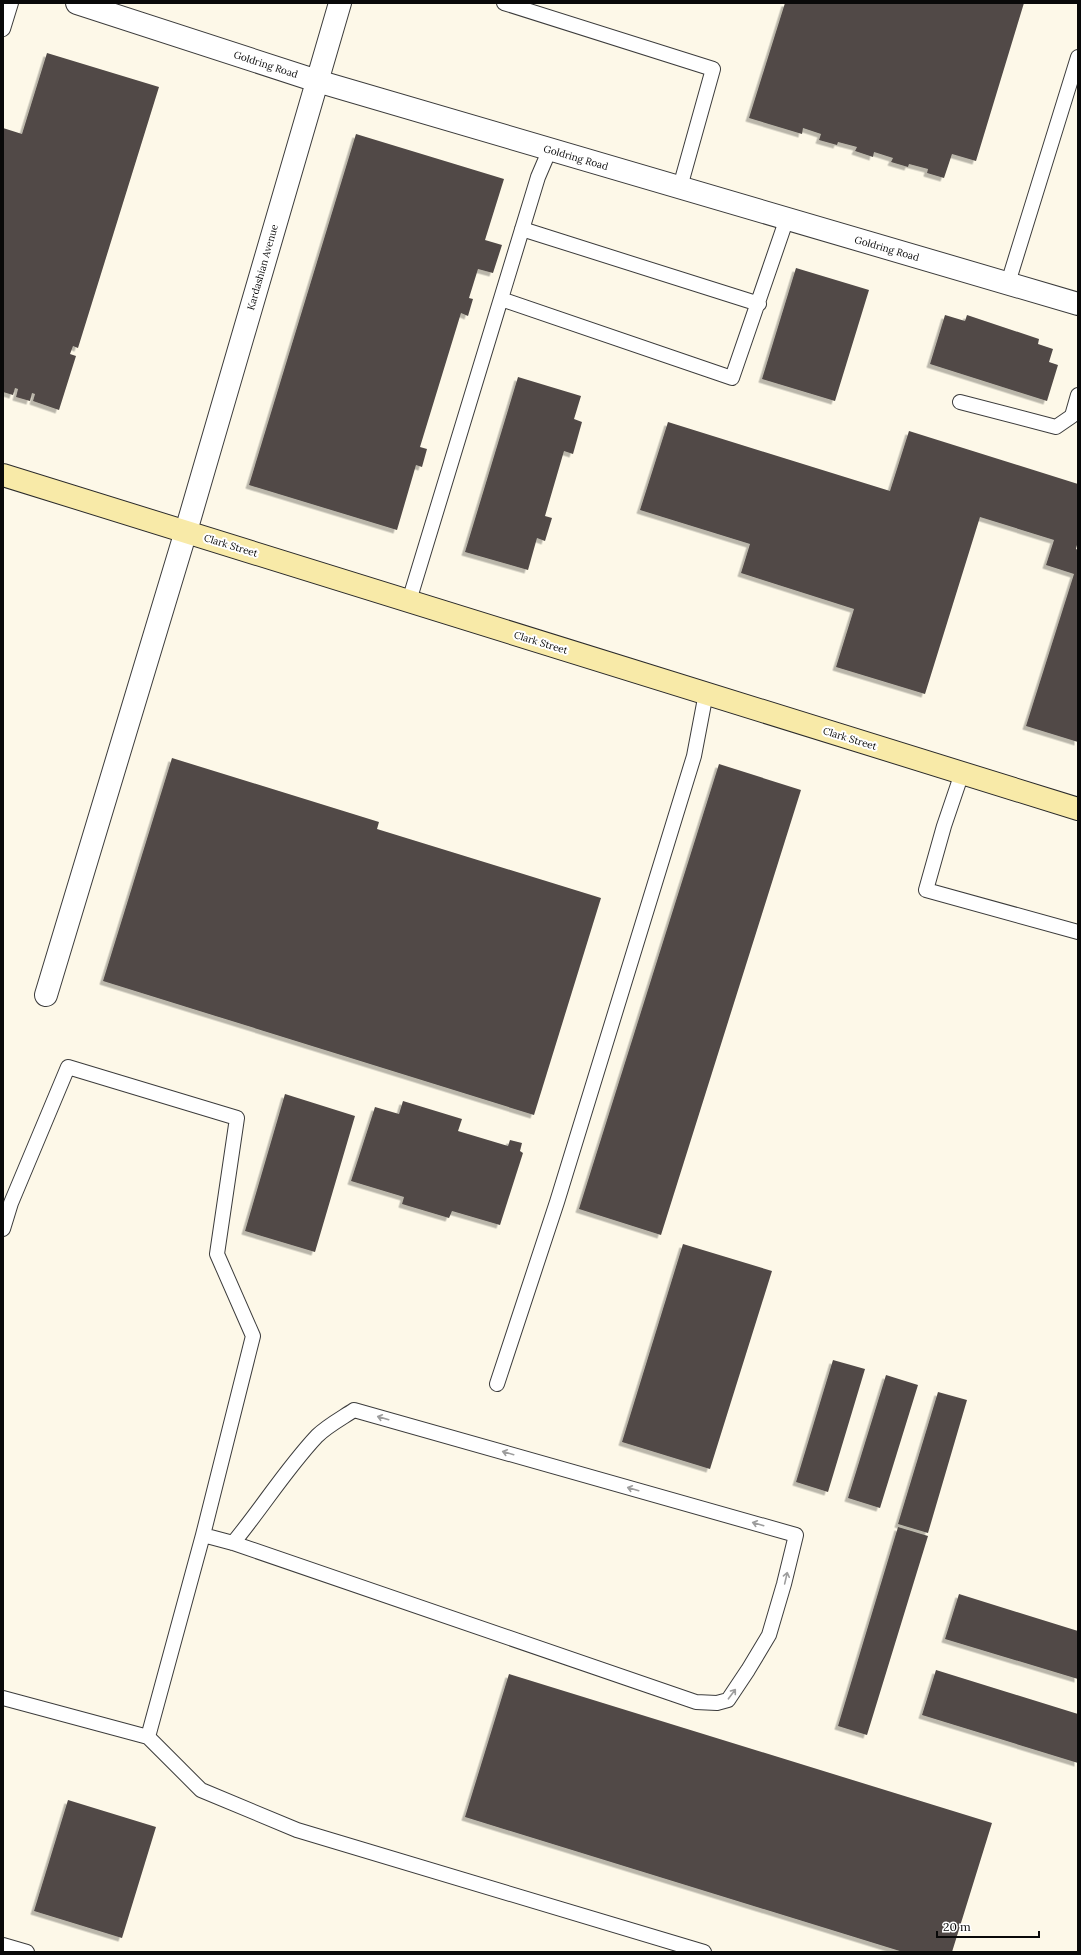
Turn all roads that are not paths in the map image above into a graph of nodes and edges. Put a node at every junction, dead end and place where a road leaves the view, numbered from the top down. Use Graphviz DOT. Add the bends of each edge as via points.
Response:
graph roads {
  1 [pos="11,3"];
  2 [pos="76,3"];
  3 [pos="340,3"];
  4 [pos="504,3"];
  5 [pos="3,29"];
  6 [pos="1078,57"];
  7 [pos="317,81"];
  8 [pos="550,149"];
  9 [pos="680,187"];
  10 [pos="787,218"];
  11 [pos="522,230"];
  12 [pos="1008,283"];
  13 [pos="501,299"];
  14 [pos="759,304"];
  15 [pos="1078,304"];
  16 [pos="1078,395"];
  17 [pos="960,402"];
  18 [pos="3,475"];
  19 [pos="186,531"];
  20 [pos="409,601"];
  21 [pos="706,693"];
  22 [pos="962,773"];
  23 [pos="1078,809"];
  24 [pos="1078,932"];
  25 [pos="46,995"];
  26 [pos="3,1229"];
  27 [pos="497,1384"];
  28 [pos="203,1535"];
  29 [pos="233,1542"];
  30 [pos="3,1698"];
  31 [pos="148,1737"];
  32 [pos="3,1945"];
  33 [pos="27,1952"];
  34 [pos="704,1952"];
  1 -- 5 [label="lane"];
  2 -- 7 [label="street, Goldring Road"];
  3 -- 7 [label="street, Kardashian Avenue"];
  4 -- 9 [label="lane" via="713,69"];
  6 -- 12 [label="lane"];
  7 -- 8 [label="street, Goldring Road"];
  7 -- 19 [label="street, Kardashian Avenue"];
  8 -- 9 [label="street, Goldring Road"];
  8 -- 11 [label="lane" via="538,177"];
  9 -- 10 [label="street, Goldring Road"];
  10 -- 12 [label="street, Goldring Road"];
  10 -- 14 [label="lane"];
  11 -- 13 [label="lane"];
  11 -- 14 [label="lane"];
  12 -- 15 [label="street, Goldring Road"];
  13 -- 14 [label="lane" via="732,378"];
  13 -- 20 [label="lane"];
  16 -- 17 [label="lane" via="1072,416 1056,427"];
  18 -- 19 [label="street, Clark Street"];
  19 -- 20 [label="street, Clark Street"];
  19 -- 25 [label="street, Kardashian Avenue"];
  20 -- 21 [label="street, Clark Street"];
  21 -- 22 [label="street, Clark Street"];
  21 -- 27 [label="lane" via="694,756 557,1202"];
  22 -- 23 [label="street, Clark Street"];
  22 -- 24 [label="lane" via="926,890"];
  26 -- 28 [label="lane" via="11,1203 68,1067 237,1118 217,1254 253,1336"];
  28 -- 29 [label="lane"];
  28 -- 31 [label="lane"];
  29 -- 29 [label="lane, one-way" via="696,1702 717,1703 728,1700 768,1635 796,1535 354,1410 318,1436 268,1495"];
  30 -- 31 [label="lane"];
  31 -- 34 [label="lane" via="201,1790 297,1830"];
  32 -- 33 [label="lane"];
}
